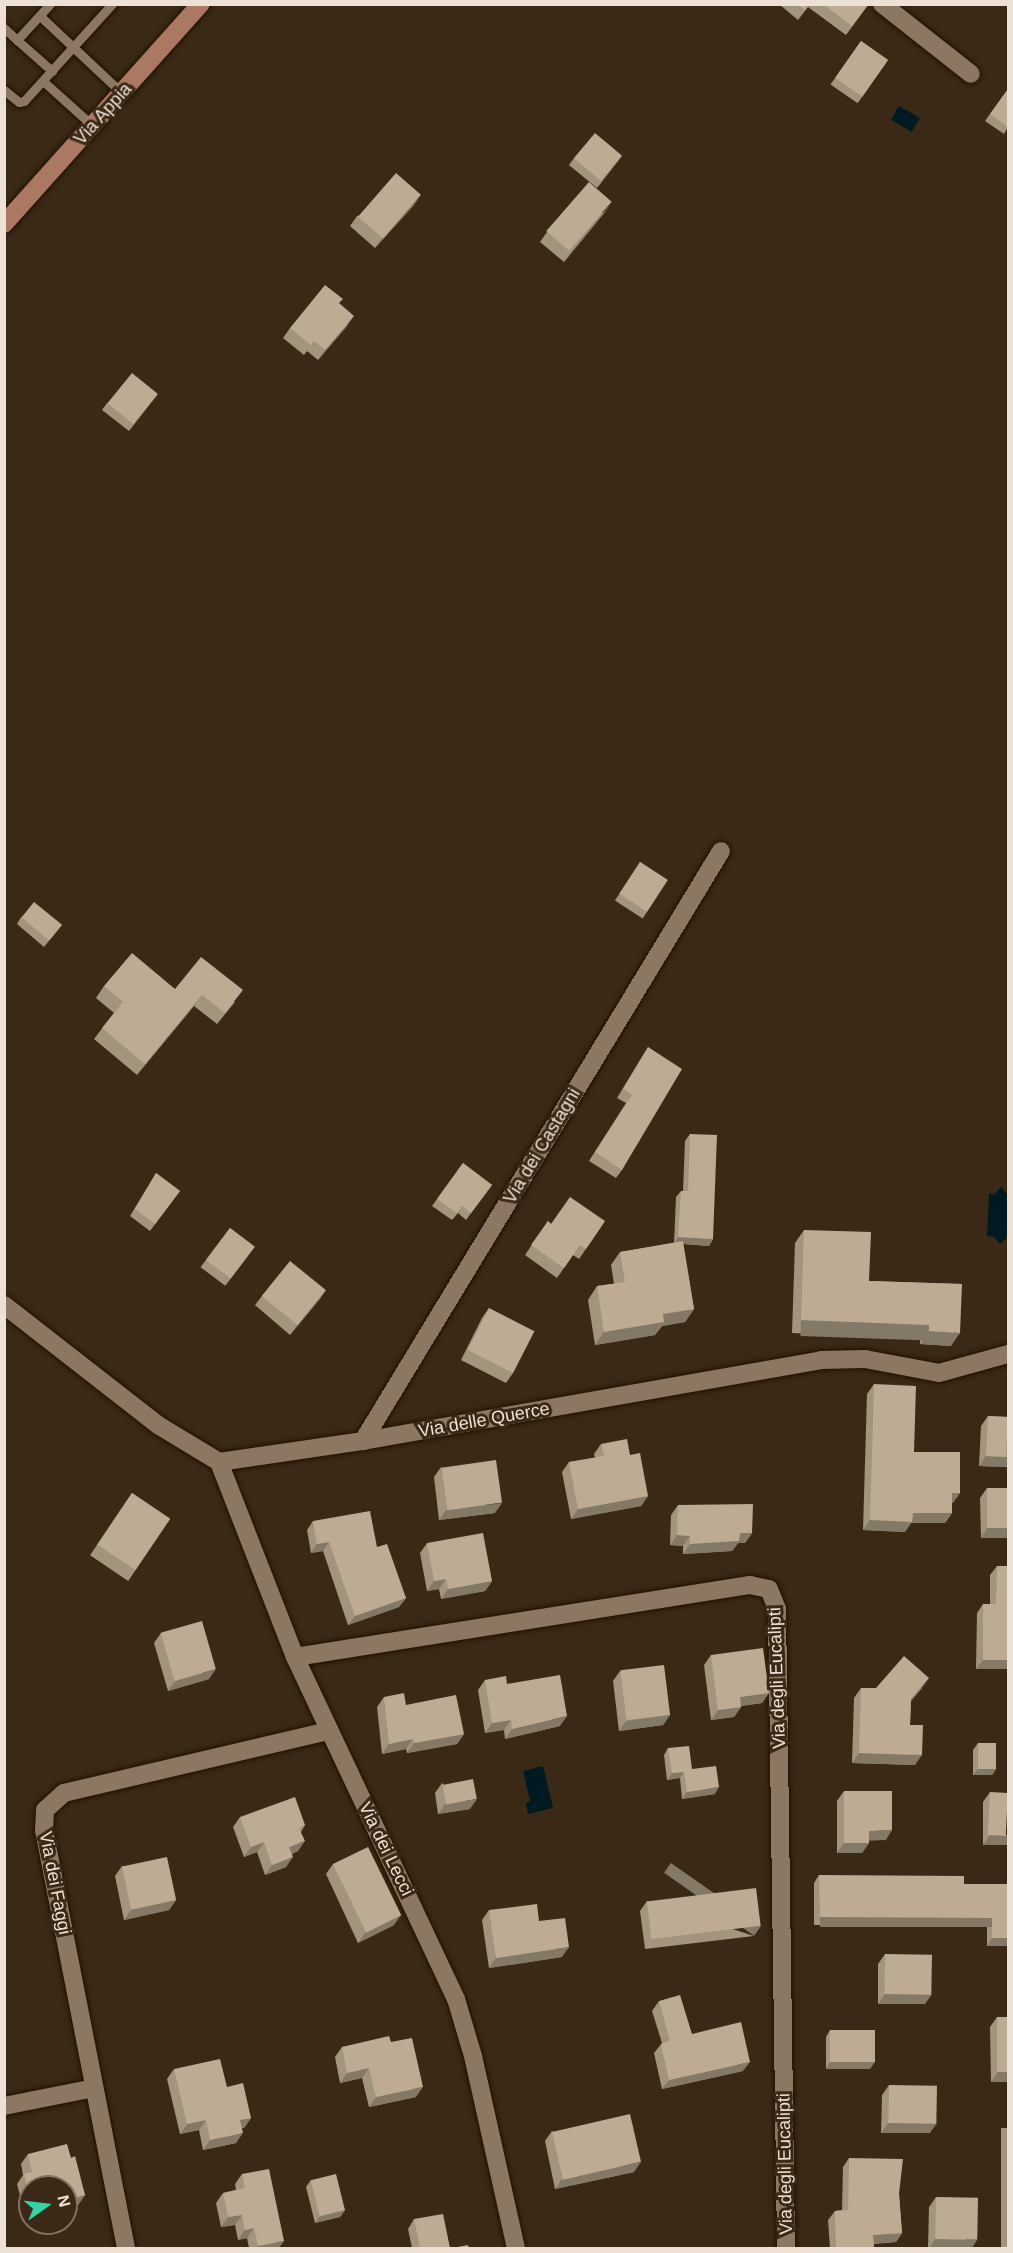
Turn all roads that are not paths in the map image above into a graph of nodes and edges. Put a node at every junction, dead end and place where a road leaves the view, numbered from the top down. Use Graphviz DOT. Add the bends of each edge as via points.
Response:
graph roads {
  1 [pos="50,4"];
  2 [pos="112,4"];
  3 [pos="201,4"];
  4 [pos="882,4"];
  5 [pos="40,16"];
  6 [pos="4,28"];
  7 [pos="17,40"];
  8 [pos="75,48"];
  9 [pos="52,71"];
  10 [pos="971,74"];
  11 [pos="43,81"];
  12 [pos="4,90"];
  13 [pos="122,93"];
  14 [pos="93,126"];
  15 [pos="4,224"];
  16 [pos="721,851"];
  17 [pos="4,1305"];
  18 [pos="1008,1354"];
  19 [pos="363,1441"];
  20 [pos="219,1462"];
  21 [pos="295,1657"];
  22 [pos="329,1731"];
  23 [pos="94,2088"];
  24 [pos="4,2106"];
  25 [pos="126,2248"];
  26 [pos="516,2248"];
  27 [pos="786,2248"];
  1 -- 5 [label="lane"];
  2 -- 8 [label="lane"];
  3 -- 13 [label="street, Via Appia"];
  4 -- 10 [label="street"];
  5 -- 7 [label="lane"];
  5 -- 8 [label="lane"];
  6 -- 7 [label="lane"];
  7 -- 9 [label="lane"];
  8 -- 9 [label="lane"];
  8 -- 13 [label="lane"];
  9 -- 11 [label="lane"];
  11 -- 12 [label="lane" via="24,101 15,100"];
  11 -- 14 [label="lane"];
  13 -- 14 [label="street, Via Appia"];
  14 -- 15 [label="street, Via Appia"];
  16 -- 19 [label="street, Via dei Castagni"];
  17 -- 20 [label="street" via="158,1425"];
  18 -- 19 [label="street, Via delle Querce" via="939,1373 872,1360 821,1360"];
  19 -- 20 [label="street, Via delle Querce"];
  20 -- 21 [label="street, Via dei Lecci"];
  21 -- 22 [label="street, Via dei Lecci"];
  21 -- 27 [label="street, Via degli Eucalipti" via="750,1585 768,1589 777,1609"];
  22 -- 23 [label="street, Via dei Faggi" via="64,1793 48,1805 44,1830"];
  22 -- 26 [label="street, Via dei Lecci" via="458,2007 474,2056"];
  23 -- 24 [label="street"];
  23 -- 25 [label="street, Via dei Faggi"];
}
